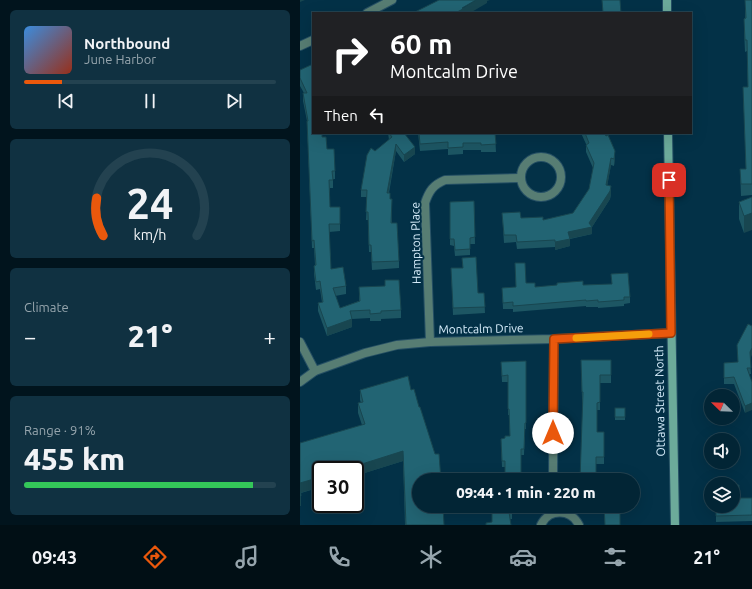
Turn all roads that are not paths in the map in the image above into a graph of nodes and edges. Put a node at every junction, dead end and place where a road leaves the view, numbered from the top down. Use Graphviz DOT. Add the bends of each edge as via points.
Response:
graph roads {
  1 [pos="392,0"];
  2 [pos="666,0"];
  3 [pos="369,12"];
  4 [pos="667,12"];
  5 [pos="312,40"];
  6 [pos="300,46"];
  7 [pos="668,134"];
  8 [pos="520,178"];
  9 [pos="671,333"];
  10 [pos="554,339"];
  11 [pos="300,342"];
  12 [pos="430,342"];
  13 [pos="315,371"];
  14 [pos="300,382"];
  15 [pos="553,473"];
  16 [pos="551,513"];
  17 [pos="564,513"];
  18 [pos="541,525"];
  19 [pos="579,525"];
  20 [pos="675,525"];
  1 -- 3 [label="street"];
  2 -- 4 [label="main road"];
  5 -- 6 [label="street"];
  7 -- 9 [label="main road, Ottawa Street North"];
  8 -- 8 [label="street" via="525,190 530,195 538,197 550,196 562,180 561,170 557,164 548,157 540,156 524,164"];
  8 -- 12 [label="street, Hampton Place" via="445,180 429,191 425,203"];
  9 -- 10 [label="street, Montcalm Drive"];
  9 -- 20 [label="main road, Ottawa Street North"];
  10 -- 12 [label="street, Montcalm Drive"];
  10 -- 15 [label="street"];
  11 -- 13 [label="street"];
  12 -- 13 [label="street, Montcalm Drive" via="397,345 365,353"];
  13 -- 14 [label="street, Montcalm Drive"];
  16 -- 18 [label="street"];
  17 -- 19 [label="street" via="574,517"];
}
